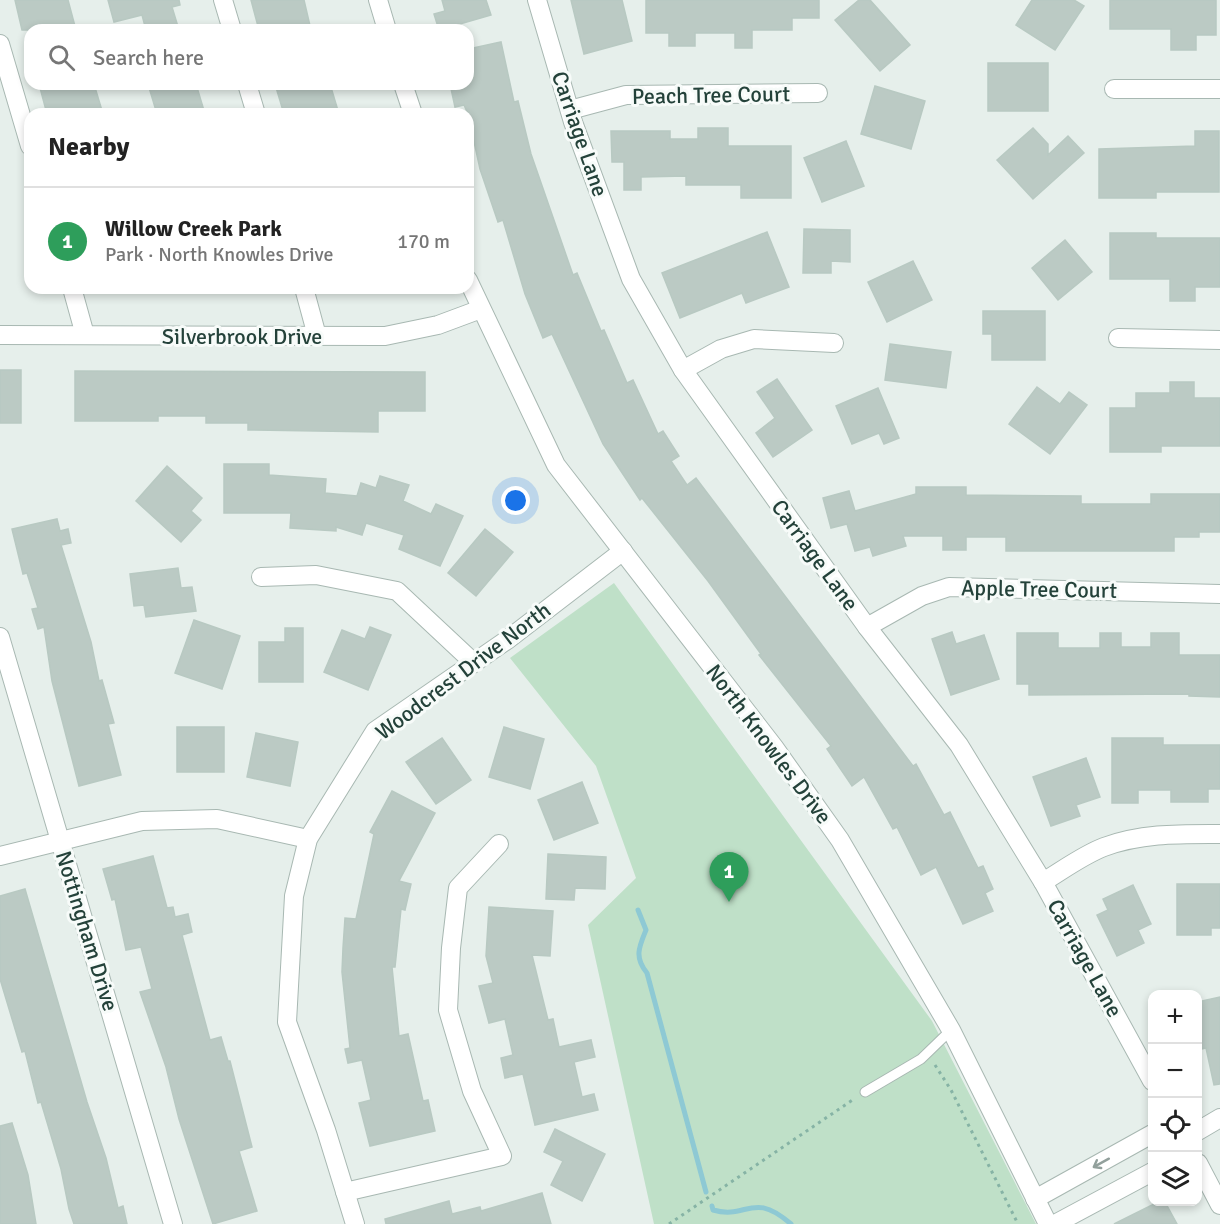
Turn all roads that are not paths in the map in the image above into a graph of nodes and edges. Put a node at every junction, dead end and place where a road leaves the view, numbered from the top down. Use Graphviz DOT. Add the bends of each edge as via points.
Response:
graph roads {
  1 [pos="223,0"];
  2 [pos="378,0"];
  3 [pos="537,0"];
  4 [pos="230,24"];
  5 [pos="385,24"];
  6 [pos="0,44"];
  7 [pos="1114,89"];
  8 [pos="1220,89"];
  9 [pos="249,90"];
  10 [pos="406,90"];
  11 [pos="818,93"];
  12 [pos="254,108"];
  13 [pos="411,108"];
  14 [pos="570,110"];
  15 [pos="24,126"];
  16 [pos="474,293"];
  17 [pos="74,294"];
  18 [pos="306,294"];
  19 [pos="481,309"];
  20 [pos="0,335"];
  21 [pos="85,335"];
  22 [pos="317,336"];
  23 [pos="1118,339"];
  24 [pos="1220,340"];
  25 [pos="834,343"];
  26 [pos="683,370"];
  27 [pos="623,551"];
  28 [pos="261,577"];
  29 [pos="1220,594"];
  30 [pos="867,627"];
  31 [pos="0,637"];
  32 [pos="474,663"];
  33 [pos="1220,834"];
  34 [pos="308,839"];
  35 [pos="60,841"];
  36 [pos="499,843"];
  37 [pos="0,856"];
  38 [pos="1043,882"];
  39 [pos="951,1030"];
  40 [pos="1148,1074"];
  41 [pos="865,1092"];
  42 [pos="1220,1118"];
  43 [pos="1202,1128"];
  44 [pos="1148,1136"];
  45 [pos="1202,1172"];
  46 [pos="1148,1174"];
  47 [pos="345,1192"];
  48 [pos="1035,1199"];
  49 [pos="1220,1205"];
  50 [pos="174,1224"];
  51 [pos="355,1224"];
  52 [pos="1048,1224"];
  53 [pos="1055,1224"];
  1 -- 4 [label="street"];
  2 -- 5 [label="street"];
  3 -- 14 [label="street, Carriage Lane"];
  6 -- 15 [label="street"];
  7 -- 8 [label="street"];
  9 -- 12 [label="street"];
  10 -- 13 [label="street"];
  11 -- 14 [label="street, Peach Tree Court" via="626,95"];
  14 -- 26 [label="street, Carriage Lane" via="631,279"];
  16 -- 19 [label="street, North Knowles Drive"];
  17 -- 21 [label="street"];
  18 -- 22 [label="street"];
  19 -- 22 [label="street, Silverbrook Drive" via="438,325 386,336"];
  19 -- 27 [label="street, North Knowles Drive" via="556,465"];
  20 -- 21 [label="street, Silverbrook Drive"];
  21 -- 22 [label="street, Silverbrook Drive"];
  23 -- 24 [label="street"];
  25 -- 26 [label="street" via="754,339 721,349"];
  26 -- 30 [label="street, Carriage Lane"];
  27 -- 32 [label="street, Woodcrest Drive North"];
  27 -- 39 [label="street, North Knowles Drive" via="774,747 840,840"];
  28 -- 32 [label="street" via="316,575 397,591"];
  29 -- 30 [label="street, Apple Tree Court" via="949,587 922,596"];
  30 -- 38 [label="street, Carriage Lane" via="959,745"];
  31 -- 35 [label="street, Nottingham Drive"];
  32 -- 34 [label="street, Woodcrest Drive North" via="375,732"];
  33 -- 38 [label="street" via="1163,834 1130,839 1102,848"];
  34 -- 35 [label="street" via="217,819 142,821"];
  34 -- 47 [label="street, Woodcrest Drive North" via="294,896 287,1022"];
  35 -- 37 [label="street"];
  35 -- 50 [label="street, Nottingham Drive"];
  36 -- 47 [label="street" via="458,888 448,1010 471,1091 502,1156"];
  38 -- 40 [label="street, Carriage Lane"];
  39 -- 41 [label="lane" via="928,1053"];
  39 -- 48 [label="street, North Knowles Drive"];
  42 -- 43 [label="street"];
  44 -- 48 [label="street, one-way"];
  45 -- 49 [label="street"];
  46 -- 53 [label="street"];
  47 -- 51 [label="street, Woodcrest Drive North"];
  48 -- 52 [label="street, North Knowles Drive"];
}
